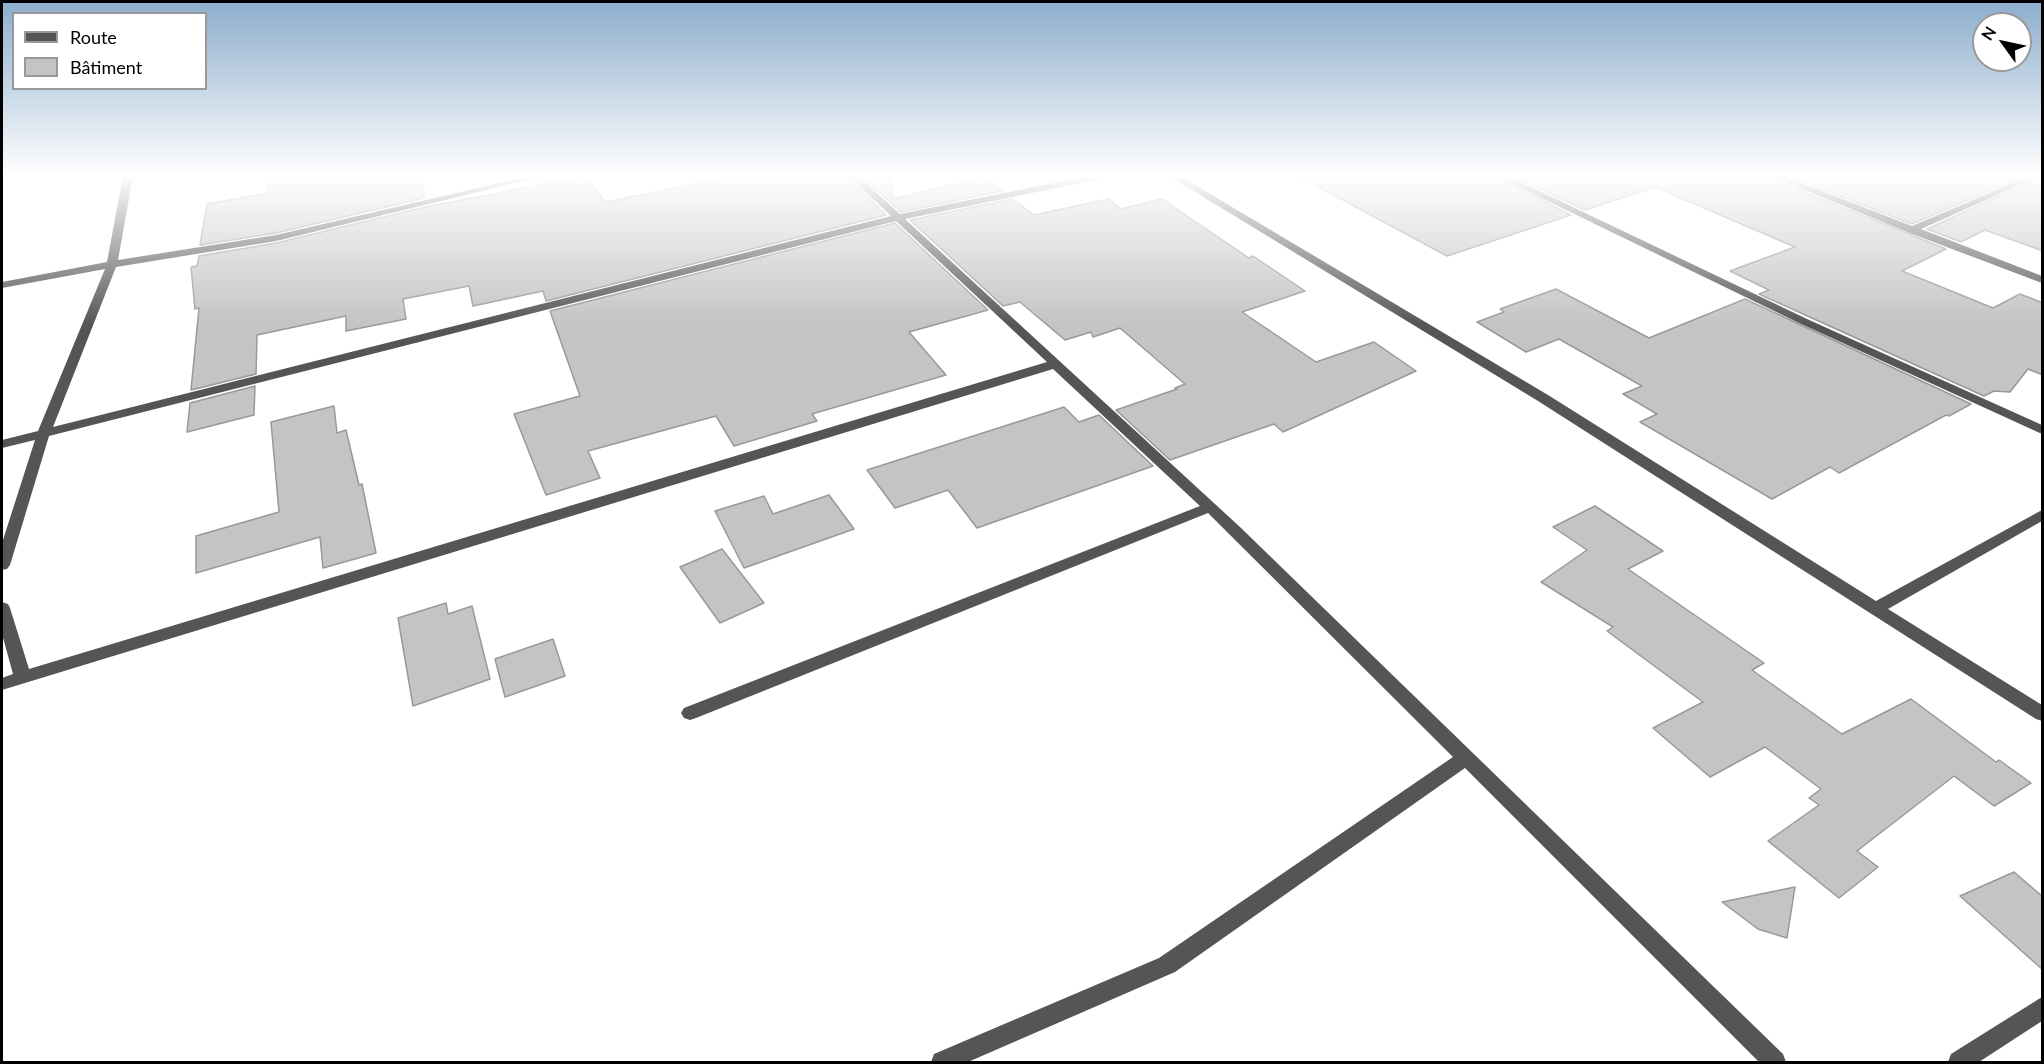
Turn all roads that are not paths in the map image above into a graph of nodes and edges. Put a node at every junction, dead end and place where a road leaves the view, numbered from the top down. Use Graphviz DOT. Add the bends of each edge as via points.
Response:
graph roads {
  1 [pos="119,226"];
  2 [pos="329,226"];
  3 [pos="866,226"];
  4 [pos="909,226"];
  5 [pos="1257,226"];
  6 [pos="1604,226"];
  7 [pos="1900,226"];
  8 [pos="1921,226"];
  9 [pos="1911,230"];
  10 [pos="112,264"];
  11 [pos="2043,280"];
  12 [pos="2,285"];
  13 [pos="1055,364"];
  14 [pos="2043,430"];
  15 [pos="43,435"];
  16 [pos="2,444"];
  17 [pos="1210,507"];
  18 [pos="2043,515"];
  19 [pos="2,565"];
  20 [pos="2,608"];
  21 [pos="1876,608"];
  22 [pos="23,678"];
  23 [pos="2,684"];
  24 [pos="690,713"];
  25 [pos="2043,714"];
  26 [pos="1467,757"];
  27 [pos="2043,1008"];
  28 [pos="942,1062"];
  29 [pos="1775,1062"];
  30 [pos="1959,1062"];
  1 -- 10 [label="street"];
  2 -- 10 [label="street"];
  3 -- 15 [label="street"];
  4 -- 13 [label="street"];
  5 -- 21 [label="street" via="1543,398"];
  6 -- 14 [label="street"];
  7 -- 9 [label="street"];
  8 -- 9 [label="street"];
  9 -- 11 [label="street"];
  10 -- 12 [label="street"];
  10 -- 15 [label="street"];
  13 -- 17 [label="street"];
  13 -- 22 [label="street"];
  15 -- 16 [label="street"];
  15 -- 19 [label="street"];
  17 -- 24 [label="street"];
  17 -- 26 [label="street"];
  18 -- 21 [label="street"];
  20 -- 22 [label="street"];
  21 -- 25 [label="street"];
  22 -- 23 [label="street"];
  26 -- 28 [label="street" via="1167,965"];
  26 -- 29 [label="street"];
  27 -- 30 [label="street"];
}
